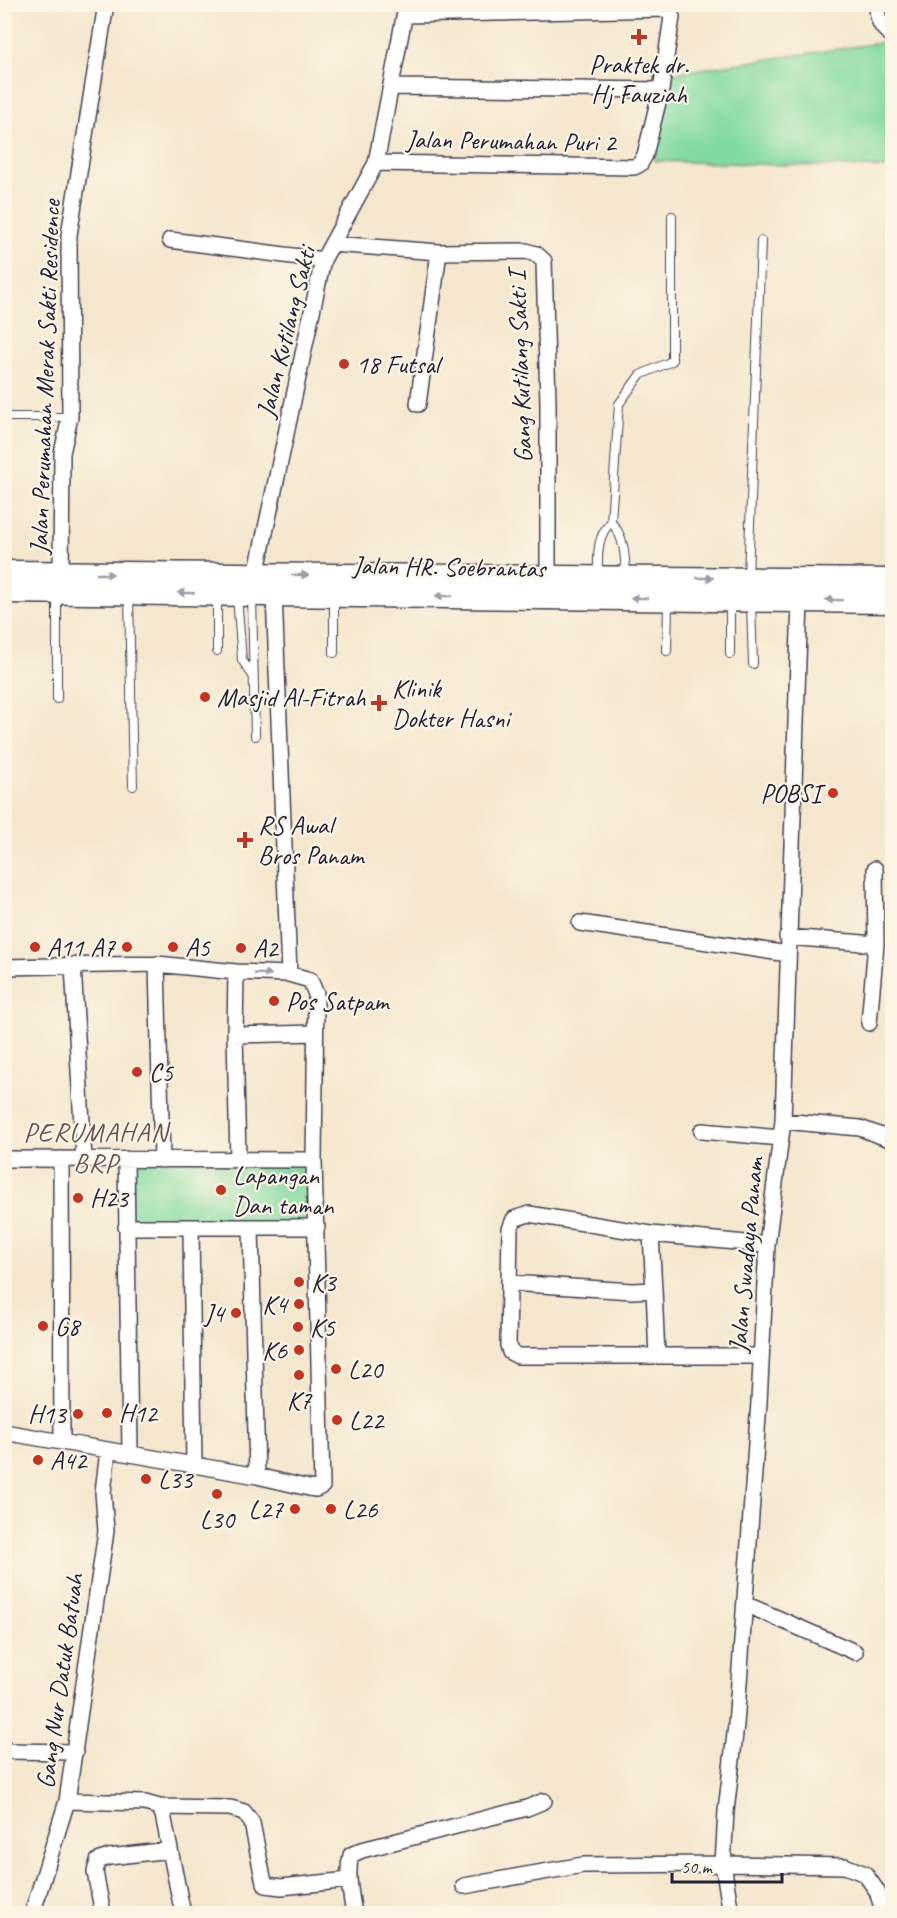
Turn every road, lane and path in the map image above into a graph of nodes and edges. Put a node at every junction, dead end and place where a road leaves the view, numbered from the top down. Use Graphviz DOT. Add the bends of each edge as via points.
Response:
graph roads {
  1 [pos="106,4"];
  2 [pos="878,4"];
  3 [pos="406,10"];
  4 [pos="892,35"];
  5 [pos="392,87"];
  6 [pos="661,90"];
  7 [pos="376,163"];
  8 [pos="672,216"];
  9 [pos="170,240"];
  10 [pos="761,241"];
  11 [pos="332,244"];
  12 [pos="439,252"];
  13 [pos="323,261"];
  14 [pos="418,404"];
  15 [pos="4,417"];
  16 [pos="70,417"];
  17 [pos="611,522"];
  18 [pos="4,573"];
  19 [pos="548,578"];
  20 [pos="598,578"];
  21 [pos="626,578"];
  22 [pos="892,581"];
  23 [pos="59,582"];
  24 [pos="413,586"];
  25 [pos="247,590"];
  26 [pos="4,591"];
  27 [pos="129,592"];
  28 [pos="743,592"];
  29 [pos="334,595"];
  30 [pos="668,598"];
  31 [pos="800,600"];
  32 [pos="892,601"];
  33 [pos="217,651"];
  34 [pos="667,651"];
  35 [pos="334,653"];
  36 [pos="730,654"];
  37 [pos="753,664"];
  38 [pos="254,677"];
  39 [pos="57,699"];
  40 [pos="255,736"];
  41 [pos="133,786"];
  42 [pos="875,869"];
  43 [pos="580,923"];
  44 [pos="788,937"];
  45 [pos="876,944"];
  46 [pos="788,954"];
  47 [pos="157,964"];
  48 [pos="73,965"];
  49 [pos="4,967"];
  50 [pos="236,972"];
  51 [pos="289,974"];
  52 [pos="870,1023"];
  53 [pos="315,1033"];
  54 [pos="235,1035"];
  55 [pos="783,1121"];
  56 [pos="702,1131"];
  57 [pos="781,1138"];
  58 [pos="892,1140"];
  59 [pos="4,1159"];
  60 [pos="61,1159"];
  61 [pos="126,1159"];
  62 [pos="84,1160"];
  63 [pos="162,1160"];
  64 [pos="238,1160"];
  65 [pos="314,1160"];
  66 [pos="126,1227"];
  67 [pos="191,1227"];
  68 [pos="251,1227"];
  69 [pos="317,1227"];
  70 [pos="651,1234"];
  71 [pos="767,1245"];
  72 [pos="510,1283"];
  73 [pos="654,1290"];
  74 [pos="657,1356"];
  75 [pos="761,1356"];
  76 [pos="4,1432"];
  77 [pos="62,1442"];
  78 [pos="108,1450"];
  79 [pos="130,1454"];
  80 [pos="194,1466"];
  81 [pos="257,1476"];
  82 [pos="745,1605"];
  83 [pos="855,1652"];
  84 [pos="4,1751"];
  85 [pos="75,1752"];
  86 [pos="67,1801"];
  87 [pos="544,1801"];
  88 [pos="159,1807"];
  89 [pos="170,1850"];
  90 [pos="723,1864"];
  91 [pos="349,1880"];
  92 [pos="464,1886"];
  93 [pos="32,1914"];
  94 [pos="103,1914"];
  95 [pos="183,1914"];
  96 [pos="354,1914"];
  97 [pos="731,1914"];
  98 [pos="884,1914"];
  1 -- 16 [label="street, Jalan Perumahan Merak Sakti Residence" via="69,235"];
  2 -- 4 [label="street" via="877,16"];
  3 -- 5 [label="street, Jalan Kutilang Sakti"];
  3 -- 6 [label="street, Jalan Perumahan Puri 2" via="664,9 672,17"];
  5 -- 6 [label="street, Jalan Perumahan Puri 2"];
  5 -- 7 [label="street, Jalan Kutilang Sakti"];
  6 -- 7 [label="street, Jalan Perumahan Puri 2" via="645,155 634,167"];
  7 -- 11 [label="street, Jalan Kutilang Sakti"];
  8 -- 17 [label="lane" via="672,361 640,375 619,404"];
  9 -- 13 [label="street"];
  10 -- 28 [label="lane"];
  11 -- 12 [label="street, Gang Kutilang Sakti I"];
  11 -- 13 [label="street, Jalan Kutilang Sakti"];
  12 -- 14 [label="street"];
  12 -- 19 [label="street, Gang Kutilang Sakti I" via="526,251 544,261"];
  13 -- 25 [label="street, Jalan Kutilang Sakti"];
  15 -- 16 [label="lane"];
  16 -- 23 [label="street, Jalan Perumahan Merak Sakti Residence" via="62,453"];
  17 -- 20 [label="lane" via="602,531"];
  17 -- 21 [label="lane" via="619,532 625,553"];
  18 -- 23 [label="main road, Jalan HR. Soebrantas"];
  19 -- 20 [label="main road, Jalan HR. Soebrantas"];
  19 -- 24 [label="main road, Jalan HR. Soebrantas"];
  20 -- 21 [label="main road, Jalan HR. Soebrantas"];
  21 -- 28 [label="main road, Jalan HR. Soebrantas, one-way"];
  22 -- 28 [label="main road, Jalan HR. Soebrantas"];
  23 -- 25 [label="main road, Jalan HR. Soebrantas, one-way"];
  23 -- 26 [label="main road, Jalan HR. Soebrantas"];
  23 -- 27 [label="main road, Jalan HR. Soebrantas"];
  23 -- 39 [label="lane"];
  25 -- 24 [label="main road, Jalan HR. Soebrantas, one-way"];
  24 -- 29 [label="main road, Jalan HR. Soebrantas"];
  30 -- 24 [label="main road, Jalan HR. Soebrantas, one-way"];
  25 -- 27 [label="main road, Jalan HR. Soebrantas, one-way"];
  25 -- 29 [label="main road, Jalan HR. Soebrantas"];
  25 -- 33 [label="lane"];
  25 -- 38 [label="lane"];
  25 -- 38 [label="lane" via="242,660"];
  25 -- 51 [label="street, Jalan Kutilang Sakti"];
  27 -- 41 [label="lane"];
  28 -- 30 [label="main road, Jalan HR. Soebrantas"];
  28 -- 31 [label="main road, Jalan HR. Soebrantas"];
  28 -- 36 [label="lane"];
  28 -- 37 [label="lane"];
  29 -- 35 [label="lane"];
  30 -- 34 [label="lane"];
  32 -- 31 [label="main road, Jalan HR. Soebrantas, one-way"];
  31 -- 44 [label="street, Jalan Swadaya Panam"];
  38 -- 40 [label="lane"];
  42 -- 45 [label="street"];
  43 -- 46 [label="street"];
  44 -- 45 [label="street"];
  44 -- 46 [label="street, Jalan Swadaya Panam"];
  45 -- 52 [label="street"];
  46 -- 55 [label="street, Jalan Swadaya Panam"];
  47 -- 48 [label="street"];
  47 -- 50 [label="street"];
  47 -- 63 [label="street"];
  48 -- 49 [label="street"];
  48 -- 62 [label="street"];
  50 -- 51 [label="street, one-way"];
  50 -- 54 [label="street"];
  51 -- 53 [label="street" via="310,980 316,994"];
  53 -- 54 [label="street"];
  53 -- 65 [label="street"];
  54 -- 64 [label="street"];
  55 -- 57 [label="street, Jalan Swadaya Panam"];
  55 -- 58 [label="street" via="860,1128"];
  56 -- 57 [label="street"];
  57 -- 71 [label="street, Jalan Swadaya Panam"];
  59 -- 60 [label="street"];
  60 -- 62 [label="street"];
  60 -- 77 [label="street"];
  61 -- 62 [label="street"];
  61 -- 63 [label="street"];
  61 -- 66 [label="street"];
  63 -- 64 [label="street"];
  64 -- 65 [label="street"];
  65 -- 69 [label="street"];
  66 -- 67 [label="street"];
  66 -- 79 [label="street"];
  67 -- 68 [label="street"];
  67 -- 80 [label="street"];
  68 -- 69 [label="street"];
  68 -- 81 [label="street"];
  69 -- 81 [label="street" via="322,1486 316,1489"];
  70 -- 71 [label="street"];
  70 -- 72 [label="street" via="529,1214 514,1219 510,1229"];
  70 -- 73 [label="street"];
  71 -- 75 [label="street, Jalan Swadaya Panam"];
  72 -- 73 [label="street"];
  72 -- 74 [label="street" via="508,1345 510,1352 518,1356"];
  73 -- 74 [label="street"];
  74 -- 75 [label="street"];
  75 -- 82 [label="street, Jalan Swadaya Panam"];
  76 -- 77 [label="street"];
  77 -- 78 [label="street"];
  78 -- 79 [label="street"];
  78 -- 85 [label="street, Gang Nur Datuk Batuah" via="103,1492 106,1531"];
  79 -- 80 [label="street"];
  80 -- 81 [label="street"];
  82 -- 83 [label="street"];
  82 -- 90 [label="street, Jalan Swadaya Panam"];
  84 -- 85 [label="street"];
  85 -- 86 [label="street, Gang Nur Datuk Batuah"];
  86 -- 88 [label="street" via="145,1803"];
  86 -- 93 [label="street, Gang Nur Datuk Batuah"];
  87 -- 91 [label="street" via="362,1850 351,1855"];
  88 -- 89 [label="street"];
  88 -- 91 [label="street" via="230,1808 244,1812 252,1823 266,1885"];
  89 -- 94 [label="street" via="98,1861 95,1872"];
  89 -- 95 [label="street"];
  90 -- 92 [label="street" via="583,1865"];
  90 -- 97 [label="street, Jalan Swadaya Panam"];
  90 -- 98 [label="street" via="845,1866 865,1874 877,1891"];
  91 -- 96 [label="street"];
}
